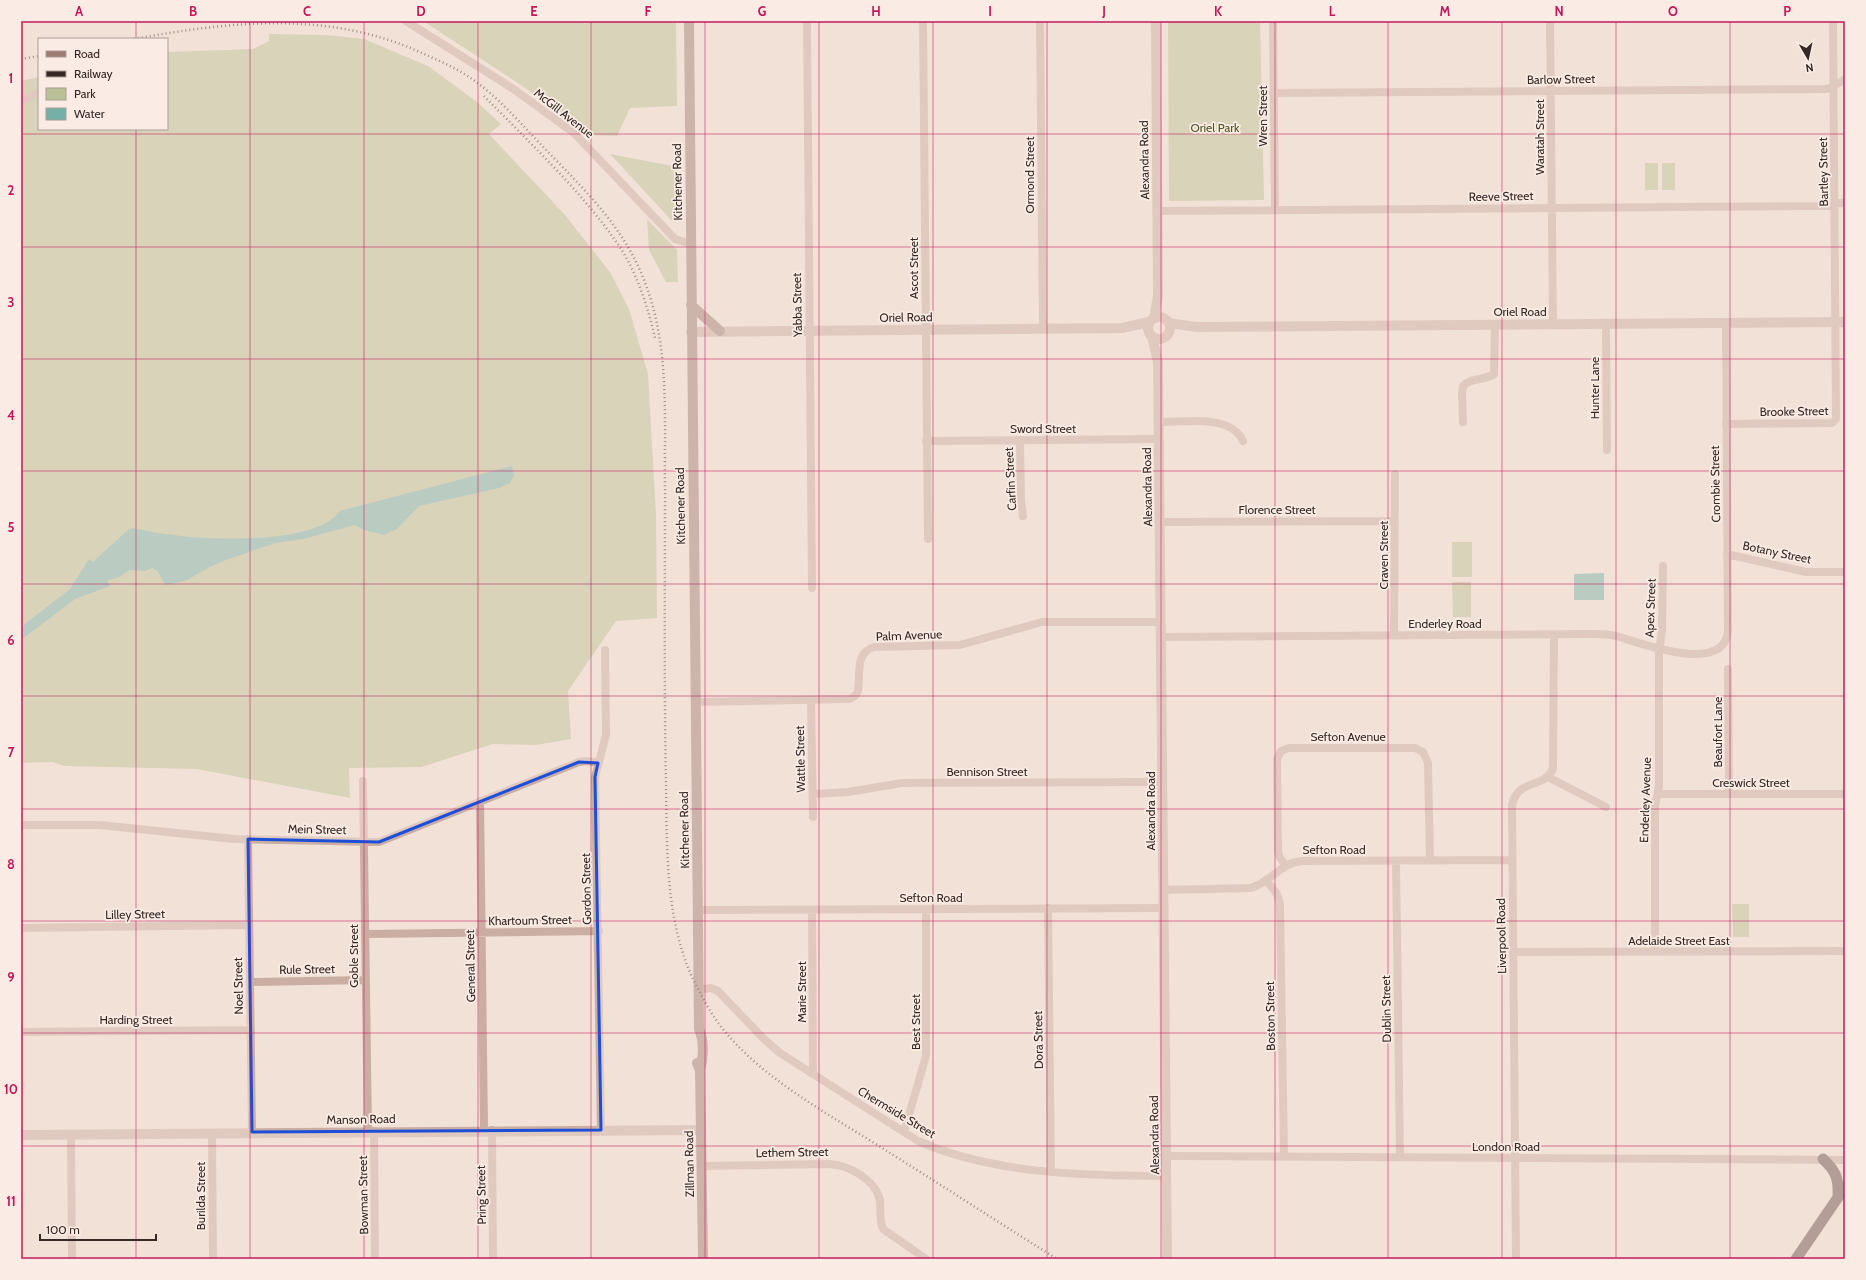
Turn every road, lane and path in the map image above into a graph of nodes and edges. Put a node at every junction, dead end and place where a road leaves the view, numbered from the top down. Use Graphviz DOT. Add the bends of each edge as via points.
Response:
graph roads {
  1 [pos="406,21"];
  2 [pos="689,21"];
  3 [pos="806,21"];
  4 [pos="923,21"];
  5 [pos="1040,21"];
  6 [pos="1273,21"];
  7 [pos="1550,21"];
  8 [pos="1833,21"];
  9 [pos="1156,22"];
  10 [pos="1845,79"];
  11 [pos="1834,85"];
  12 [pos="1551,91"];
  13 [pos="38,92"];
  14 [pos="1273,93"];
  15 [pos="21,101"];
  16 [pos="1845,202"];
  17 [pos="1836,204"];
  18 [pos="1552,208"];
  19 [pos="1274,210"];
  20 [pos="1158,212"];
  21 [pos="691,244"];
  22 [pos="691,305"];
  23 [pos="1159,320"];
  24 [pos="1841,322"];
  25 [pos="1726,323"];
  26 [pos="1495,324"];
  27 [pos="1553,324"];
  28 [pos="1606,325"];
  29 [pos="1196,327"];
  30 [pos="1043,328"];
  31 [pos="1122,328"];
  32 [pos="925,330"];
  33 [pos="720,331"];
  34 [pos="809,331"];
  35 [pos="691,332"];
  36 [pos="1150,335"];
  37 [pos="1166,336"];
  38 [pos="1158,362"];
  39 [pos="1159,422"];
  40 [pos="1463,422"];
  41 [pos="1726,424"];
  42 [pos="1159,439"];
  43 [pos="1020,440"];
  44 [pos="926,441"];
  45 [pos="1244,441"];
  46 [pos="1607,450"];
  47 [pos="1395,474"];
  48 [pos="1024,516"];
  49 [pos="1395,521"];
  50 [pos="1160,522"];
  51 [pos="928,539"];
  52 [pos="1727,554"];
  53 [pos="1664,566"];
  54 [pos="1845,572"];
  55 [pos="812,588"];
  56 [pos="1161,622"];
  57 [pos="1554,635"];
  58 [pos="1394,636"];
  59 [pos="1161,637"];
  60 [pos="1724,644"];
  61 [pos="605,650"];
  62 [pos="1660,650"];
  63 [pos="1728,669"];
  64 [pos="811,700"];
  65 [pos="695,702"];
  66 [pos="598,763"];
  67 [pos="1548,777"];
  68 [pos="363,781"];
  69 [pos="1163,782"];
  70 [pos="812,794"];
  71 [pos="1658,794"];
  72 [pos="1729,794"];
  73 [pos="1845,794"];
  74 [pos="480,801"];
  75 [pos="1606,807"];
  76 [pos="813,817"];
  77 [pos="21,825"];
  78 [pos="248,840"];
  79 [pos="364,842"];
  80 [pos="1512,860"];
  81 [pos="1396,861"];
  82 [pos="1430,861"];
  83 [pos="1285,865"];
  84 [pos="1266,880"];
  85 [pos="1164,890"];
  86 [pos="1048,908"];
  87 [pos="1164,908"];
  88 [pos="926,909"];
  89 [pos="698,910"];
  90 [pos="812,910"];
  91 [pos="249,925"];
  92 [pos="21,928"];
  93 [pos="599,931"];
  94 [pos="482,933"];
  95 [pos="365,934"];
  96 [pos="1845,951"];
  97 [pos="1513,952"];
  98 [pos="1655,952"];
  99 [pos="365,980"];
  100 [pos="250,982"];
  101 [pos="699,990"];
  102 [pos="251,1030"];
  103 [pos="21,1032"];
  104 [pos="813,1074"];
  105 [pos="488,1130"];
  106 [pos="601,1130"];
  107 [pos="701,1130"];
  108 [pos="371,1131"];
  109 [pos="252,1132"];
  110 [pos="904,1132"];
  111 [pos="212,1133"];
  112 [pos="71,1134"];
  113 [pos="21,1135"];
  114 [pos="1167,1156"];
  115 [pos="1284,1156"];
  116 [pos="1400,1157"];
  117 [pos="1516,1158"];
  118 [pos="1823,1159"];
  119 [pos="1845,1160"];
  120 [pos="702,1166"];
  121 [pos="1051,1171"];
  122 [pos="1167,1176"];
  123 [pos="1845,1187"];
  124 [pos="1838,1197"];
  125 [pos="1806,1244"];
  126 [pos="72,1259"];
  127 [pos="213,1259"];
  128 [pos="375,1259"];
  129 [pos="493,1259"];
  130 [pos="703,1259"];
  131 [pos="926,1259"];
  132 [pos="1167,1259"];
  133 [pos="1516,1259"];
  134 [pos="1796,1259"];
  135 [pos="1807,1259"];
  1 -- 21 [label="street, McGill Avenue" via="512,88 574,133 675,239"];
  2 -- 21 [label="main road, Kitchener Road"];
  3 -- 34 [label="street, Yabba Street"];
  4 -- 32 [label="street, Ascot Street"];
  5 -- 30 [label="street, Ormond Street"];
  6 -- 14 [label="street, Wren Street"];
  7 -- 12 [label="street, Waratah Street"];
  8 -- 11 [label="street, Bartley Street"];
  9 -- 20 [label="street, Alexandra Road"];
  10 -- 11 [label="street, Barlow Street"];
  11 -- 12 [label="street, Barlow Street" via="1825,89"];
  11 -- 17 [label="street, Bartley Street"];
  12 -- 14 [label="street, Barlow Street"];
  12 -- 18 [label="street, Waratah Street"];
  13 -- 15 [label="street"];
  14 -- 19 [label="street, Wren Street"];
  16 -- 17 [label="street, Reeve Street"];
  17 -- 18 [label="street, Reeve Street"];
  17 -- 24 [label="street, Bartley Street"];
  18 -- 19 [label="street, Reeve Street"];
  18 -- 27 [label="street, Waratah Street"];
  19 -- 20 [label="street, Reeve Street"];
  20 -- 23 [label="street, Alexandra Road"];
  21 -- 22 [label="main road, Kitchener Road"];
  22 -- 33 [label="main road"];
  22 -- 35 [label="main road, Kitchener Road"];
  23 -- 29 [label="street, Oriel Road"];
  23 -- 31 [label="street, Oriel Road"];
  23 -- 36 [label="street, Alexandra Road"];
  23 -- 37 [label="street, Alexandra Road" via="1170,329"];
  24 -- 25 [label="street, Oriel Road"];
  24 -- 41 [label="street, Brooke Street" via="1834,423"];
  25 -- 28 [label="street, Oriel Road"];
  25 -- 41 [label="street, Crombie Street"];
  26 -- 27 [label="street, Oriel Road"];
  26 -- 29 [label="street, Oriel Road"];
  26 -- 40 [label="street" via="1494,374 1471,381 1464,386"];
  27 -- 28 [label="street, Oriel Road"];
  28 -- 46 [label="street, Hunter Lane"];
  29 -- 37 [label="street, Oriel Road"];
  30 -- 31 [label="street, Oriel Road"];
  30 -- 32 [label="street, Oriel Road"];
  31 -- 36 [label="street, Oriel Road"];
  32 -- 34 [label="street, Oriel Road"];
  32 -- 44 [label="street, Ascot Street"];
  33 -- 34 [label="street, Oriel Road"];
  33 -- 35 [label="street, Oriel Road"];
  34 -- 55 [label="street, Yabba Street"];
  35 -- 65 [label="main road, Kitchener Road"];
  36 -- 37 [label="street, Oriel Road" via="1157,339"];
  36 -- 38 [label="street, Alexandra Road"];
  37 -- 38 [label="street, Alexandra Road"];
  38 -- 39 [label="street, Alexandra Road"];
  39 -- 42 [label="street, Alexandra Road"];
  39 -- 45 [label="street" via="1220,423"];
  41 -- 52 [label="street, Crombie Street"];
  42 -- 43 [label="street, Sword Street"];
  42 -- 50 [label="street, Alexandra Road"];
  43 -- 44 [label="street, Sword Street"];
  43 -- 48 [label="street, Carfin Street" via="1020,500"];
  44 -- 51 [label="street, Ascot Street"];
  47 -- 49 [label="street, Craven Street"];
  49 -- 50 [label="street, Florence Street"];
  49 -- 58 [label="street, Craven Street"];
  50 -- 56 [label="street, Alexandra Road"];
  52 -- 54 [label="street, Botany Street" via="1806,572"];
  52 -- 60 [label="street, Crombie Street" via="1728,632"];
  53 -- 62 [label="street, Apex Street"];
  56 -- 59 [label="street, Alexandra Road"];
  56 -- 64 [label="street, Palm Avenue" via="1042,622 960,645 874,647 865,651 860,658 858,691 855,697 847,700"];
  57 -- 58 [label="street, Enderley Road"];
  57 -- 62 [label="street, Enderley Road" via="1605,634"];
  57 -- 67 [label="street" via="1554,762"];
  58 -- 59 [label="street, Enderley Road"];
  59 -- 69 [label="street, Alexandra Road"];
  60 -- 62 [label="street, Enderley Road" via="1715,651 1708,652"];
  61 -- 66 [label="street, Gordon Street" via="606,735"];
  62 -- 71 [label="street, Enderley Avenue"];
  63 -- 72 [label="street, Beaufort Lane"];
  64 -- 65 [label="street, Palm Avenue"];
  64 -- 70 [label="street, Wattle Street"];
  65 -- 89 [label="main road, Kitchener Road"];
  66 -- 74 [label="street, Mein Street" via="579,762"];
  66 -- 93 [label="street, Gordon Street" via="595,777"];
  67 -- 75 [label="street"];
  67 -- 80 [label="street, Liverpool Road" via="1523,787 1513,798"];
  68 -- 79 [label="street, Goble Street"];
  69 -- 70 [label="street, Bennison Street" via="902,783 848,792"];
  69 -- 85 [label="street, Alexandra Road"];
  70 -- 76 [label="street, Wattle Street"];
  71 -- 72 [label="street, Creswick Street"];
  71 -- 98 [label="street, Enderley Avenue" via="1655,806"];
  72 -- 73 [label="street, Creswick Street"];
  74 -- 79 [label="street, Mein Street" via="385,840"];
  74 -- 94 [label="street, General Street"];
  77 -- 78 [label="street, Mein Street" via="100,824"];
  78 -- 79 [label="street, Mein Street"];
  78 -- 91 [label="street, Noel Street"];
  79 -- 95 [label="street, Goble Street"];
  80 -- 82 [label="street, Sefton Road"];
  80 -- 97 [label="street, Liverpool Road"];
  81 -- 82 [label="street, Sefton Road"];
  81 -- 83 [label="street, Sefton Road" via="1294,861"];
  81 -- 116 [label="street, Dublin Street"];
  82 -- 83 [label="street, Sefton Avenue" via="1428,763 1423,752 1415,748 1289,748 1281,751 1277,758 1278,851"];
  83 -- 84 [label="street, Sefton Road"];
  84 -- 85 [label="street, Sefton Road" via="1250,888"];
  84 -- 115 [label="street, Boston Street" via="1278,894 1280,904"];
  85 -- 87 [label="street, Alexandra Road"];
  86 -- 87 [label="street, Sefton Road"];
  86 -- 88 [label="street, Sefton Road"];
  86 -- 121 [label="street, Dora Street"];
  87 -- 114 [label="street, Alexandra Road"];
  88 -- 90 [label="street, Sefton Road"];
  88 -- 110 [label="street, Best Street" via="926,1056"];
  89 -- 90 [label="street, Sefton Road"];
  89 -- 101 [label="main road, Kitchener Road"];
  90 -- 104 [label="street, Marie Street"];
  91 -- 92 [label="street, Lilley Street"];
  91 -- 100 [label="street, Noel Street"];
  93 -- 94 [label="street, Khartoum Street"];
  93 -- 106 [label="street, Gordon Street"];
  94 -- 95 [label="street, Khartoum Street"];
  94 -- 105 [label="street, General Street"];
  95 -- 99 [label="street, Goble Street"];
  96 -- 98 [label="street, Adelaide Street East"];
  97 -- 98 [label="street, Adelaide Street East"];
  97 -- 117 [label="street, Liverpool Road"];
  99 -- 100 [label="street, Rule Street"];
  99 -- 108 [label="street, Goble Street"];
  100 -- 102 [label="street, Noel Street"];
  101 -- 104 [label="street, Chermside Street" via="711,988 718,991 771,1046"];
  101 -- 107 [label="main road, Zillman Road" via="696,1050 700,1070"];
  102 -- 103 [label="street, Harding Street"];
  102 -- 109 [label="street, Noel Street"];
  104 -- 110 [label="street, Chermside Street"];
  105 -- 106 [label="street, Manson Road"];
  105 -- 108 [label="street, Manson Road"];
  105 -- 129 [label="street, Pring Street"];
  106 -- 107 [label="street, Manson Road"];
  107 -- 120 [label="main road, Zillman Road"];
  108 -- 109 [label="street, Manson Road"];
  108 -- 128 [label="street, Bowman Street"];
  109 -- 111 [label="street, Manson Road"];
  110 -- 121 [label="street, Chermside Street" via="939,1150 960,1156"];
  111 -- 112 [label="street, Manson Road"];
  111 -- 127 [label="street, Burilda Street"];
  112 -- 113 [label="street, Manson Road"];
  112 -- 126 [label="street"];
  114 -- 115 [label="street, London Road"];
  114 -- 122 [label="street, Alexandra Road"];
  115 -- 116 [label="street, London Road"];
  116 -- 117 [label="street, London Road"];
  117 -- 118 [label="street, London Road"];
  117 -- 133 [label="street, Liverpool Road"];
  118 -- 119 [label="street, London Road"];
  118 -- 124 [label="highway" via="1838,1177"];
  120 -- 130 [label="main road, Zillman Road"];
  120 -- 131 [label="street, Lethem Street" via="843,1166 876,1189 883,1229"];
  121 -- 122 [label="street, Chermside Street" via="1083,1175"];
  122 -- 132 [label="street, Alexandra Road"];
  123 -- 124 [label="highway"];
  124 -- 125 [label="highway"];
  125 -- 134 [label="highway"];
  125 -- 135 [label="highway"];
}
